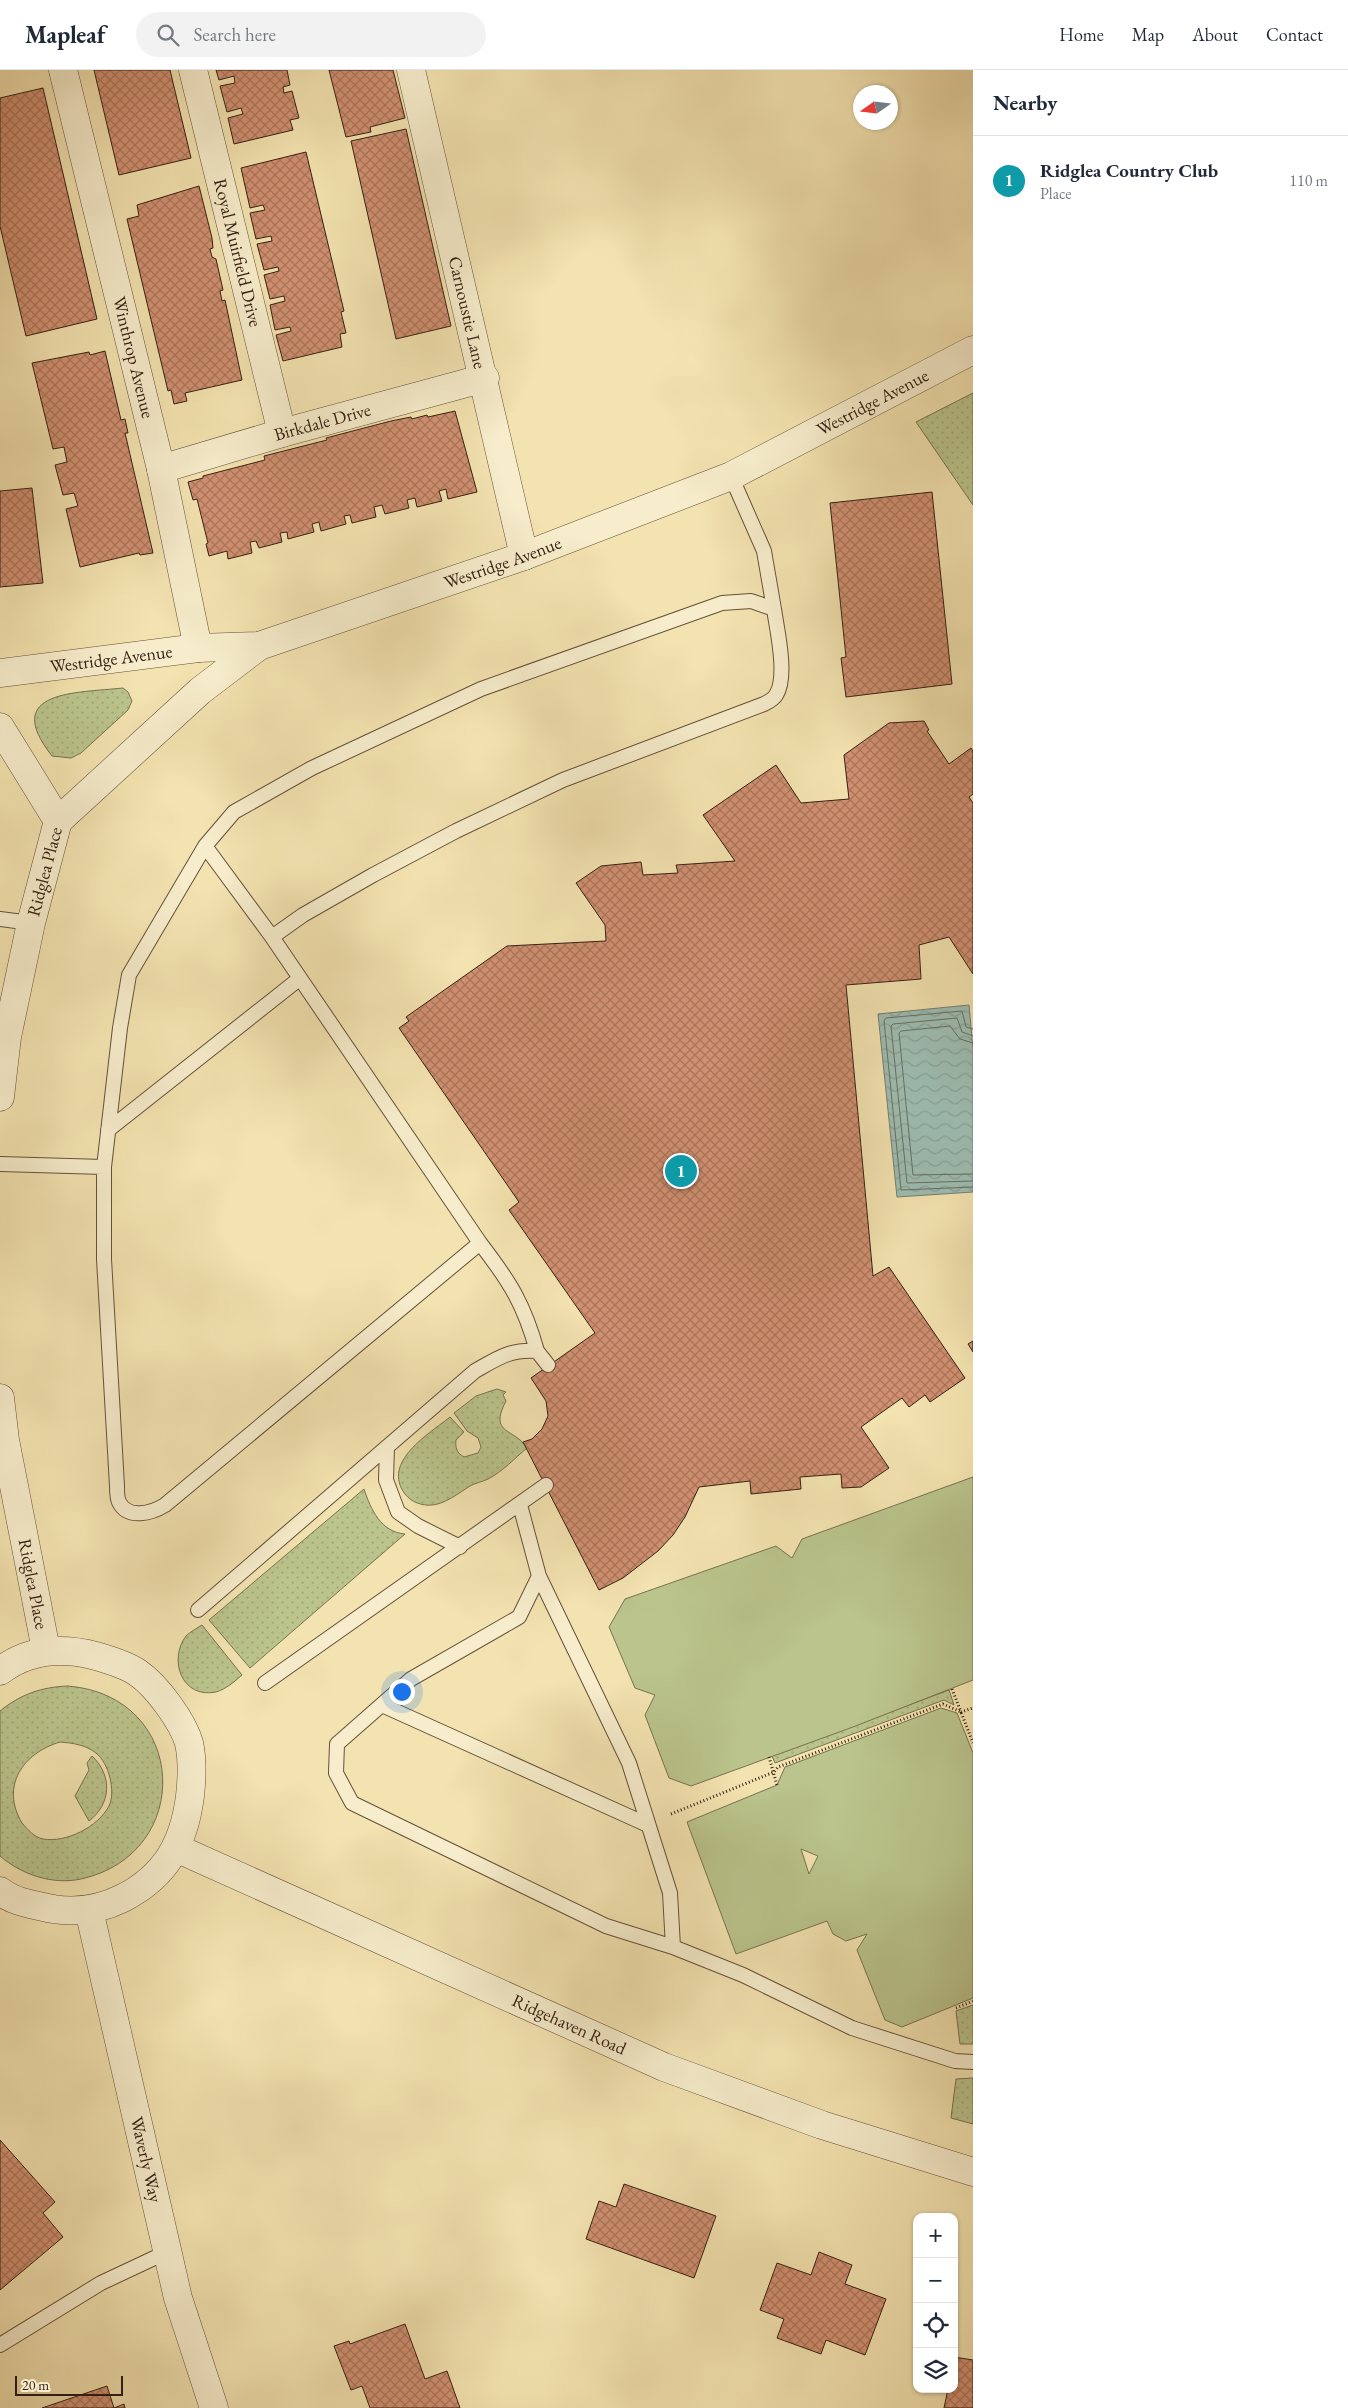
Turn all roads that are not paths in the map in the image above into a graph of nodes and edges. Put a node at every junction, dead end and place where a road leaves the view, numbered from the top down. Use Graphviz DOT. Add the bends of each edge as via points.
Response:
graph roads {
  1 [pos="62,70"];
  2 [pos="194,70"];
  3 [pos="411,70"];
  4 [pos="973,350"];
  5 [pos="484,378"];
  6 [pos="282,433"];
  7 [pos="161,469"];
  8 [pos="732,476"];
  9 [pos="524,556"];
  10 [pos="774,609"];
  11 [pos="260,646"];
  12 [pos="198,648"];
  13 [pos="0,673"];
  14 [pos="0,727"];
  15 [pos="58,821"];
  16 [pos="205,846"];
  17 [pos="0,919"];
  18 [pos="31,923"];
  19 [pos="272,937"];
  20 [pos="299,980"];
  21 [pos="3,1037"];
  22 [pos="0,1097"];
  23 [pos="108,1130"];
  24 [pos="0,1164"];
  25 [pos="104,1167"];
  26 [pos="480,1243"];
  27 [pos="537,1352"];
  28 [pos="548,1365"];
  29 [pos="0,1398"];
  30 [pos="3,1440"];
  31 [pos="387,1447"];
  32 [pos="546,1485"];
  33 [pos="520,1505"];
  34 [pos="460,1547"];
  35 [pos="539,1576"];
  36 [pos="198,1610"];
  37 [pos="46,1650"];
  38 [pos="0,1671"];
  39 [pos="266,1683"];
  40 [pos="382,1705"];
  41 [pos="648,1825"];
  42 [pos="176,1848"];
  43 [pos="2,1897"];
  44 [pos="90,1910"];
  45 [pos="673,1947"];
  46 [pos="973,2062"];
  47 [pos="973,2172"];
  48 [pos="167,2252"];
  49 [pos="0,2344"];
  50 [pos="214,2408"];
  1 -- 7 [label="street, Winthrop Avenue"];
  2 -- 6 [label="street, Royal Muirfield Drive"];
  3 -- 5 [label="street, Carnoustie Lane"];
  4 -- 8 [label="street, Westridge Avenue"];
  5 -- 6 [label="street, Birkdale Drive"];
  5 -- 9 [label="street, Carnoustie Lane"];
  6 -- 7 [label="street, Birkdale Drive"];
  7 -- 12 [label="street, Winthrop Avenue"];
  8 -- 9 [label="street, Westridge Avenue"];
  8 -- 10 [label="lane" via="764,551"];
  9 -- 11 [label="street, Westridge Avenue"];
  10 -- 16 [label="lane" via="751,602 722,603 481,689 312,768 234,812"];
  10 -- 19 [label="lane" via="781,664 780,684 776,696 764,704 563,780 373,875 302,914"];
  11 -- 12 [label="street, Westridge Avenue"];
  11 -- 15 [label="street, Ridglea Place" via="200,691"];
  12 -- 13 [label="street, Westridge Avenue"];
  14 -- 15 [label="street"];
  15 -- 18 [label="street, Ridglea Place"];
  16 -- 19 [label="lane"];
  16 -- 23 [label="lane" via="129,975"];
  17 -- 18 [label="lane"];
  18 -- 21 [label="street, Ridglea Place"];
  19 -- 20 [label="lane"];
  20 -- 23 [label="lane"];
  20 -- 26 [label="lane"];
  21 -- 22 [label="street, Ridglea Place"];
  23 -- 25 [label="lane"];
  24 -- 25 [label="lane"];
  25 -- 26 [label="lane" via="104,1259 117,1486 119,1502 138,1514 152,1513 165,1505"];
  26 -- 27 [label="lane" via="523,1308"];
  27 -- 28 [label="lane"];
  27 -- 31 [label="lane" via="519,1350 475,1370"];
  29 -- 30 [label="street, Ridglea Place"];
  30 -- 37 [label="street, Ridglea Place"];
  31 -- 34 [label="lane" via="386,1480 398,1512"];
  31 -- 36 [label="lane"];
  32 -- 33 [label="lane"];
  33 -- 34 [label="lane"];
  33 -- 35 [label="lane"];
  34 -- 39 [label="lane"];
  35 -- 40 [label="lane" via="519,1617 411,1679"];
  35 -- 41 [label="lane" via="628,1763"];
  37 -- 38 [label="street" via="12,1662"];
  37 -- 42 [label="street" via="75,1651 107,1659 138,1673 174,1714 188,1742 193,1771 187,1821"];
  40 -- 41 [label="lane"];
  40 -- 45 [label="lane" via="337,1744 336,1773 352,1803 606,1926"];
  41 -- 45 [label="lane" via="670,1894"];
  42 -- 44 [label="street" via="140,1890"];
  42 -- 47 [label="street, Ridgehaven Road" via="664,2067 822,2125"];
  43 -- 44 [label="street" via="60,1910"];
  44 -- 48 [label="street, Waverly Way"];
  45 -- 46 [label="lane" via="742,1975 852,2028 956,2061"];
  48 -- 49 [label="lane" via="101,2283"];
  48 -- 50 [label="street, Waverly Way" via="178,2298"];
}
